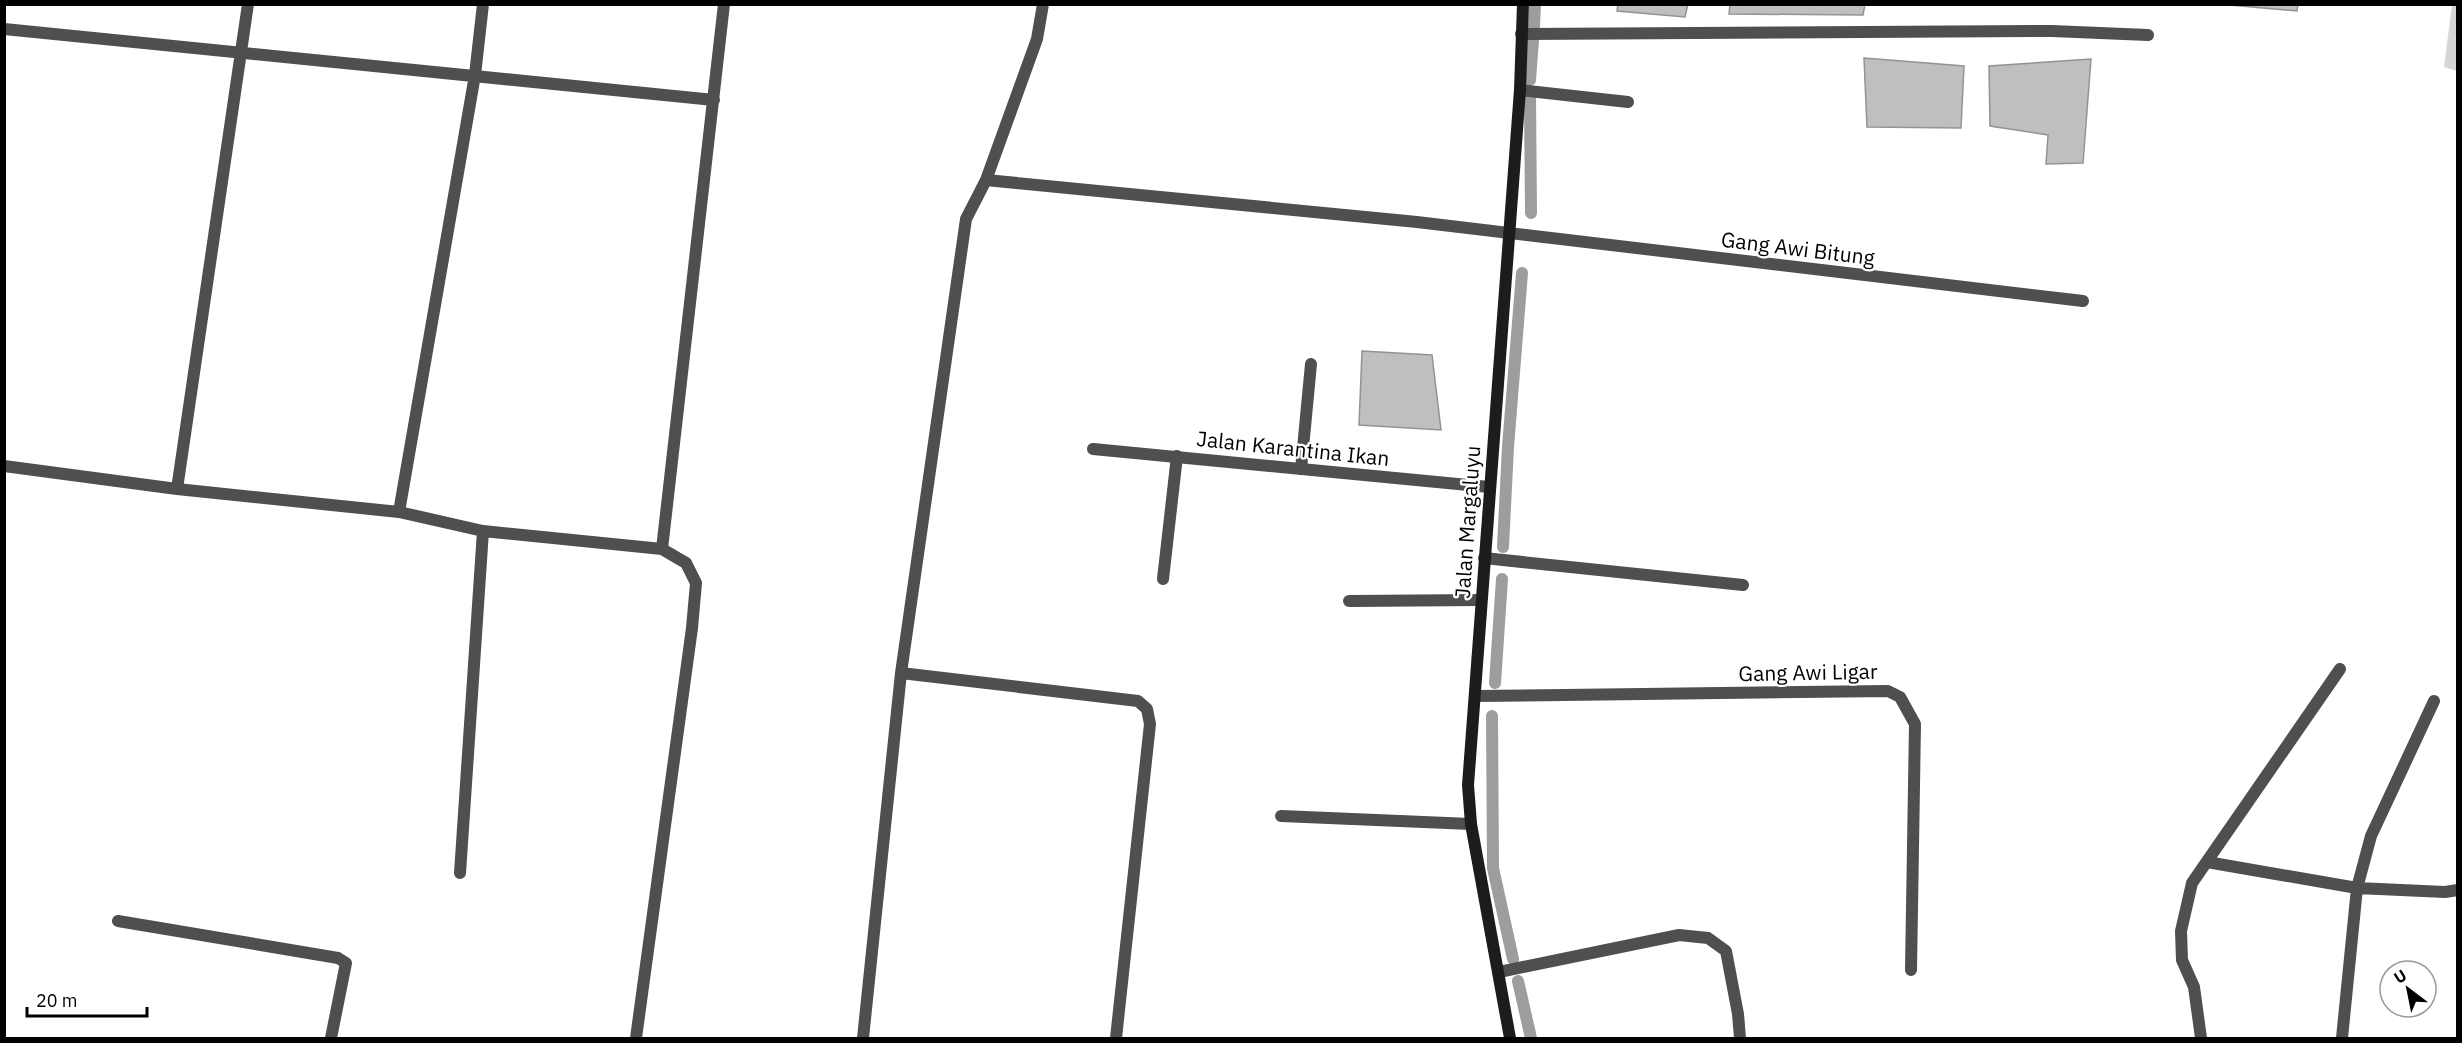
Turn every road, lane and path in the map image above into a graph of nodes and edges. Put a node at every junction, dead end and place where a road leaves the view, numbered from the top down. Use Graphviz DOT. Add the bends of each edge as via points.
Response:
graph roads {
  1 [pos="248,4"];
  2 [pos="483,4"];
  3 [pos="724,4"];
  4 [pos="1043,4"];
  5 [pos="1522,4"];
  6 [pos="4,29"];
  7 [pos="1521,34"];
  8 [pos="2148,36"];
  9 [pos="242,51"];
  10 [pos="475,75"];
  11 [pos="1520,90"];
  12 [pos="714,100"];
  13 [pos="1628,102"];
  14 [pos="986,180"];
  15 [pos="1508,234"];
  16 [pos="2083,301"];
  17 [pos="1311,364"];
  18 [pos="1094,448"];
  19 [pos="1177,456"];
  20 [pos="4,466"];
  21 [pos="1300,469"];
  22 [pos="1488,487"];
  23 [pos="177,489"];
  24 [pos="399,512"];
  25 [pos="483,531"];
  26 [pos="662,549"];
  27 [pos="1484,558"];
  28 [pos="1163,579"];
  29 [pos="1743,585"];
  30 [pos="1481,600"];
  31 [pos="1349,601"];
  32 [pos="2340,669"];
  33 [pos="901,673"];
  34 [pos="1475,696"];
  35 [pos="2434,701"];
  36 [pos="1281,816"];
  37 [pos="1471,824"];
  38 [pos="2207,862"];
  39 [pos="460,873"];
  40 [pos="2357,888"];
  41 [pos="2457,890"];
  42 [pos="118,921"];
  43 [pos="1911,970"];
  44 [pos="1499,972"];
  45 [pos="331,1038"];
  46 [pos="636,1038"];
  47 [pos="863,1038"];
  48 [pos="1116,1038"];
  49 [pos="1510,1038"];
  50 [pos="1740,1038"];
  51 [pos="2200,1038"];
  52 [pos="2342,1038"];
  1 -- 9 [label="street"];
  2 -- 10 [label="street"];
  3 -- 12 [label="street"];
  4 -- 14 [label="street" via="1037,39"];
  5 -- 7 [label="main road, Jalan Margaluyu"];
  6 -- 9 [label="street"];
  7 -- 8 [label="street" via="2052,31"];
  7 -- 11 [label="main road, Jalan Margaluyu"];
  9 -- 10 [label="street"];
  9 -- 23 [label="street"];
  10 -- 12 [label="street"];
  10 -- 24 [label="street"];
  11 -- 13 [label="street"];
  11 -- 15 [label="main road, Jalan Margaluyu"];
  12 -- 26 [label="street"];
  14 -- 15 [label="street, Gang Awi Bitung"];
  14 -- 33 [label="street" via="966,219"];
  15 -- 16 [label="street, Gang Awi Bitung"];
  15 -- 22 [label="main road, Jalan Margaluyu"];
  17 -- 21 [label="street"];
  18 -- 19 [label="street, Jalan Karantina Ikan"];
  19 -- 21 [label="street, Jalan Karantina Ikan"];
  19 -- 28 [label="street"];
  20 -- 23 [label="street"];
  21 -- 22 [label="street, Jalan Karantina Ikan"];
  22 -- 27 [label="main road, Jalan Margaluyu"];
  23 -- 24 [label="street"];
  24 -- 25 [label="street"];
  25 -- 26 [label="street"];
  25 -- 39 [label="street"];
  26 -- 46 [label="street" via="686,563 696,583"];
  27 -- 29 [label="street"];
  27 -- 30 [label="main road, Jalan Margaluyu"];
  30 -- 31 [label="street"];
  30 -- 34 [label="main road, Jalan Margaluyu"];
  32 -- 38 [label="street"];
  33 -- 47 [label="street"];
  33 -- 48 [label="street" via="1138,701 1147,709 1150,724"];
  34 -- 37 [label="main road, Jalan Margaluyu" via="1468,785"];
  34 -- 43 [label="street, Gang Awi Ligar" via="1888,691 1900,697 1915,724"];
  35 -- 40 [label="street" via="2372,836"];
  36 -- 37 [label="street"];
  37 -- 44 [label="main road, Jalan Margaluyu"];
  38 -- 40 [label="street"];
  38 -- 51 [label="street" via="2192,883 2181,931 2182,960 2194,987"];
  40 -- 41 [label="street"];
  40 -- 52 [label="street"];
  42 -- 45 [label="street" via="338,958 346,963"];
  44 -- 49 [label="main road, Jalan Margaluyu"];
  44 -- 50 [label="street" via="1679,935 1708,938 1726,951"];
}
